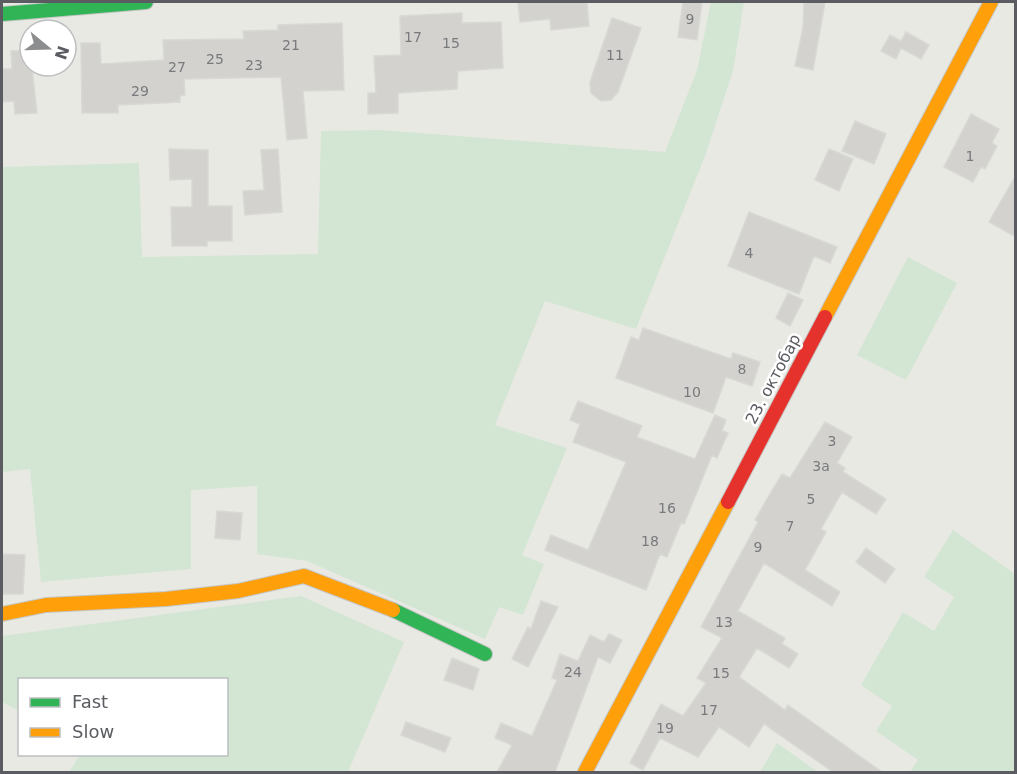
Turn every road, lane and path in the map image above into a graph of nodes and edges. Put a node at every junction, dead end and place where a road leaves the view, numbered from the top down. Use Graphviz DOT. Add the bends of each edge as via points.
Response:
graph roads {
  1 [pos="146,2"];
  2 [pos="991,2"];
  3 [pos="2,14"];
  4 [pos="2,614"];
  5 [pos="485,654"];
  6 [pos="585,772"];
  1 -- 3 [label="street"];
  2 -- 6 [label="street, 23. октобар"];
  4 -- 5 [label="street" via="46,605 238,591 304,576 390,609"];
}
